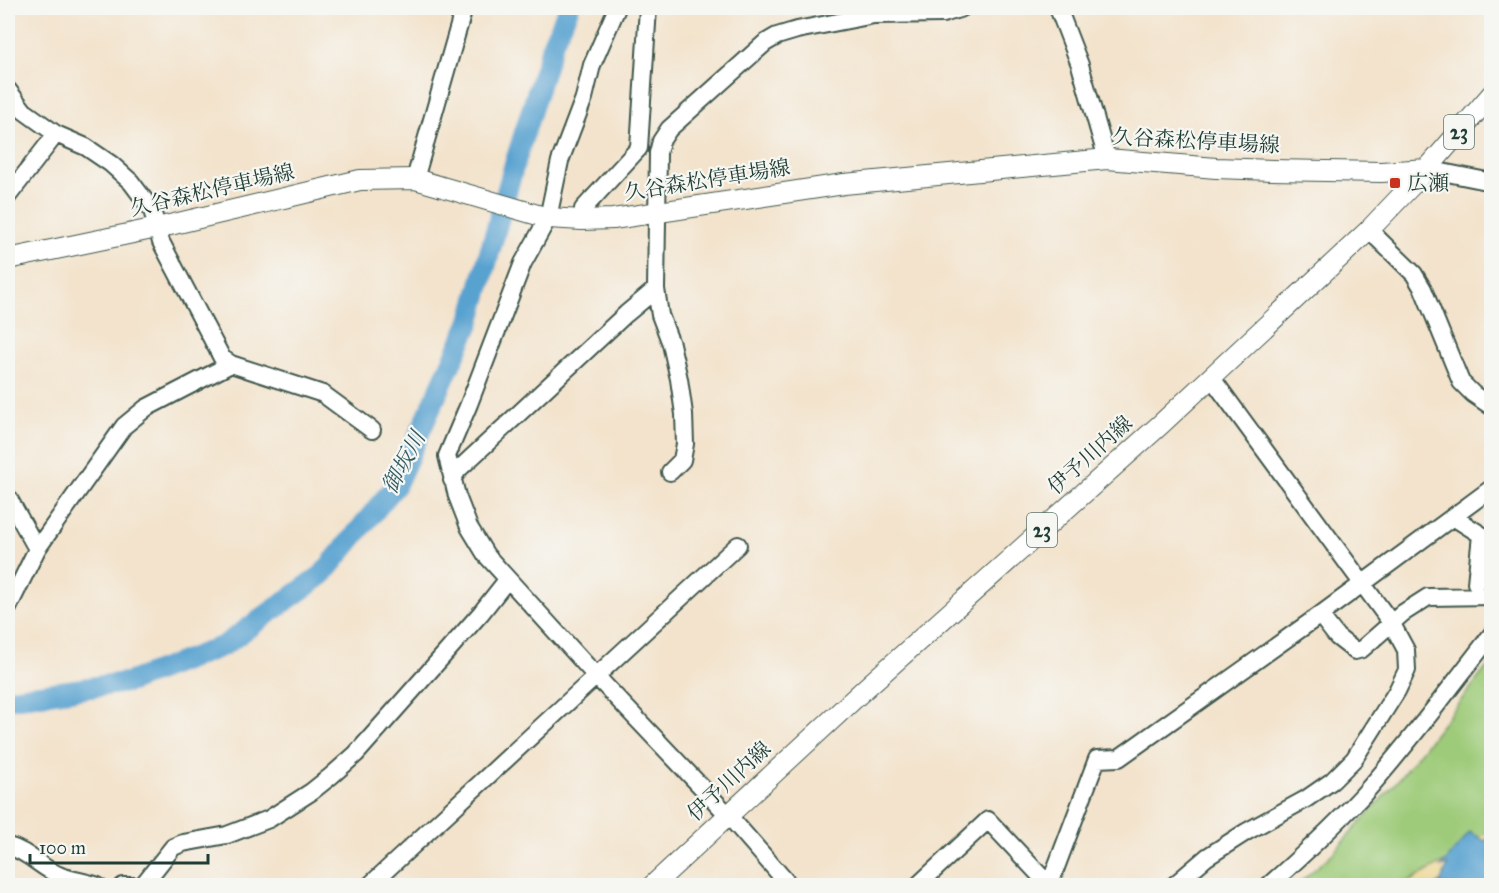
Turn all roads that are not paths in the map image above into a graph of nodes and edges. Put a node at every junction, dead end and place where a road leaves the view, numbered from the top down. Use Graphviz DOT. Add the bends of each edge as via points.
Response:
graph roads {
  1 [pos="464,8"];
  2 [pos="617,8"];
  3 [pos="648,8"];
  4 [pos="962,8"];
  5 [pos="1058,8"];
  6 [pos="8,90"];
  7 [pos="1491,94"];
  8 [pos="56,134"];
  9 [pos="1107,159"];
  10 [pos="1427,170"];
  11 [pos="415,179"];
  12 [pos="1491,182"];
  13 [pos="8,196"];
  14 [pos="658,211"];
  15 [pos="543,216"];
  16 [pos="582,220"];
  17 [pos="157,228"];
  18 [pos="1369,230"];
  19 [pos="8,259"];
  20 [pos="656,289"];
  21 [pos="231,364"];
  22 [pos="1211,378"];
  23 [pos="1491,407"];
  24 [pos="372,430"];
  25 [pos="670,472"];
  26 [pos="452,480"];
  27 [pos="1491,488"];
  28 [pos="8,497"];
  29 [pos="1453,517"];
  30 [pos="1486,538"];
  31 [pos="738,545"];
  32 [pos="37,549"];
  33 [pos="507,580"];
  34 [pos="1362,583"];
  35 [pos="1476,583"];
  36 [pos="1491,596"];
  37 [pos="8,608"];
  38 [pos="1320,615"];
  39 [pos="1392,624"];
  40 [pos="1491,634"];
  41 [pos="597,677"];
  42 [pos="728,815"];
  43 [pos="8,846"];
  44 [pos="99,885"];
  45 [pos="123,885"];
  46 [pos="135,885"];
  47 [pos="142,885"];
  48 [pos="369,885"];
  49 [pos="652,885"];
  50 [pos="790,885"];
  51 [pos="917,885"];
  52 [pos="1049,885"];
  53 [pos="1173,885"];
  54 [pos="1268,885"];
  1 -- 11 [label="street"];
  2 -- 15 [label="street" via="592,65"];
  3 -- 16 [label="street" via="639,148 584,208"];
  4 -- 14 [label="street" via="943,14 874,15 797,30 765,44 669,129 661,141"];
  5 -- 9 [label="street" via="1080,64"];
  6 -- 8 [label="street" via="24,111"];
  7 -- 10 [label="main road, 伊予川内線 / 23"];
  8 -- 13 [label="street"];
  8 -- 17 [label="street" via="86,147 131,182 152,210"];
  9 -- 10 [label="main road, 久谷森松停車場線" via="1261,170"];
  9 -- 14 [label="main road, 久谷森松停車場線" via="844,184"];
  10 -- 12 [label="street"];
  10 -- 18 [label="main road, 伊予川内線 / 23"];
  11 -- 15 [label="main road, 久谷森松停車場線"];
  11 -- 17 [label="main road, 久谷森松停車場線" via="360,180"];
  14 -- 16 [label="main road, 久谷森松停車場線"];
  14 -- 20 [label="street"];
  15 -- 16 [label="main road, 久谷森松停車場線"];
  15 -- 26 [label="street" via="447,456"];
  17 -- 19 [label="main road, 久谷森松停車場線"];
  17 -- 21 [label="street" via="222,358"];
  18 -- 22 [label="main road, 伊予川内線 / 23"];
  18 -- 23 [label="street" via="1414,274 1461,382"];
  20 -- 25 [label="street" via="680,379 684,414 686,444 682,460"];
  20 -- 26 [label="street"];
  21 -- 24 [label="street" via="323,394"];
  21 -- 32 [label="street" via="146,408 124,426"];
  22 -- 34 [label="street"];
  22 -- 42 [label="main road, 伊予川内線 / 23"];
  26 -- 33 [label="street" via="469,527"];
  27 -- 29 [label="street"];
  28 -- 32 [label="street"];
  29 -- 30 [label="street"];
  29 -- 34 [label="street"];
  30 -- 35 [label="street"];
  31 -- 41 [label="street"];
  32 -- 37 [label="street"];
  33 -- 41 [label="street"];
  33 -- 47 [label="street" via="362,746 331,776 269,819 227,836 173,847"];
  34 -- 38 [label="street"];
  34 -- 39 [label="street"];
  36 -- 39 [label="street" via="1428,597"];
  38 -- 39 [label="street" via="1337,637 1355,651 1362,650"];
  38 -- 52 [label="street" via="1119,758 1096,759"];
  39 -- 53 [label="street" via="1407,650 1407,670 1354,759 1306,800 1246,832"];
  40 -- 54 [label="street" via="1362,796 1315,845"];
  41 -- 42 [label="street"];
  41 -- 48 [label="street"];
  42 -- 49 [label="main road, 伊予川内線 / 23"];
  42 -- 50 [label="street"];
  43 -- 44 [label="street" via="62,876"];
  45 -- 46 [label="street"];
  51 -- 52 [label="street" via="988,820"];
}
